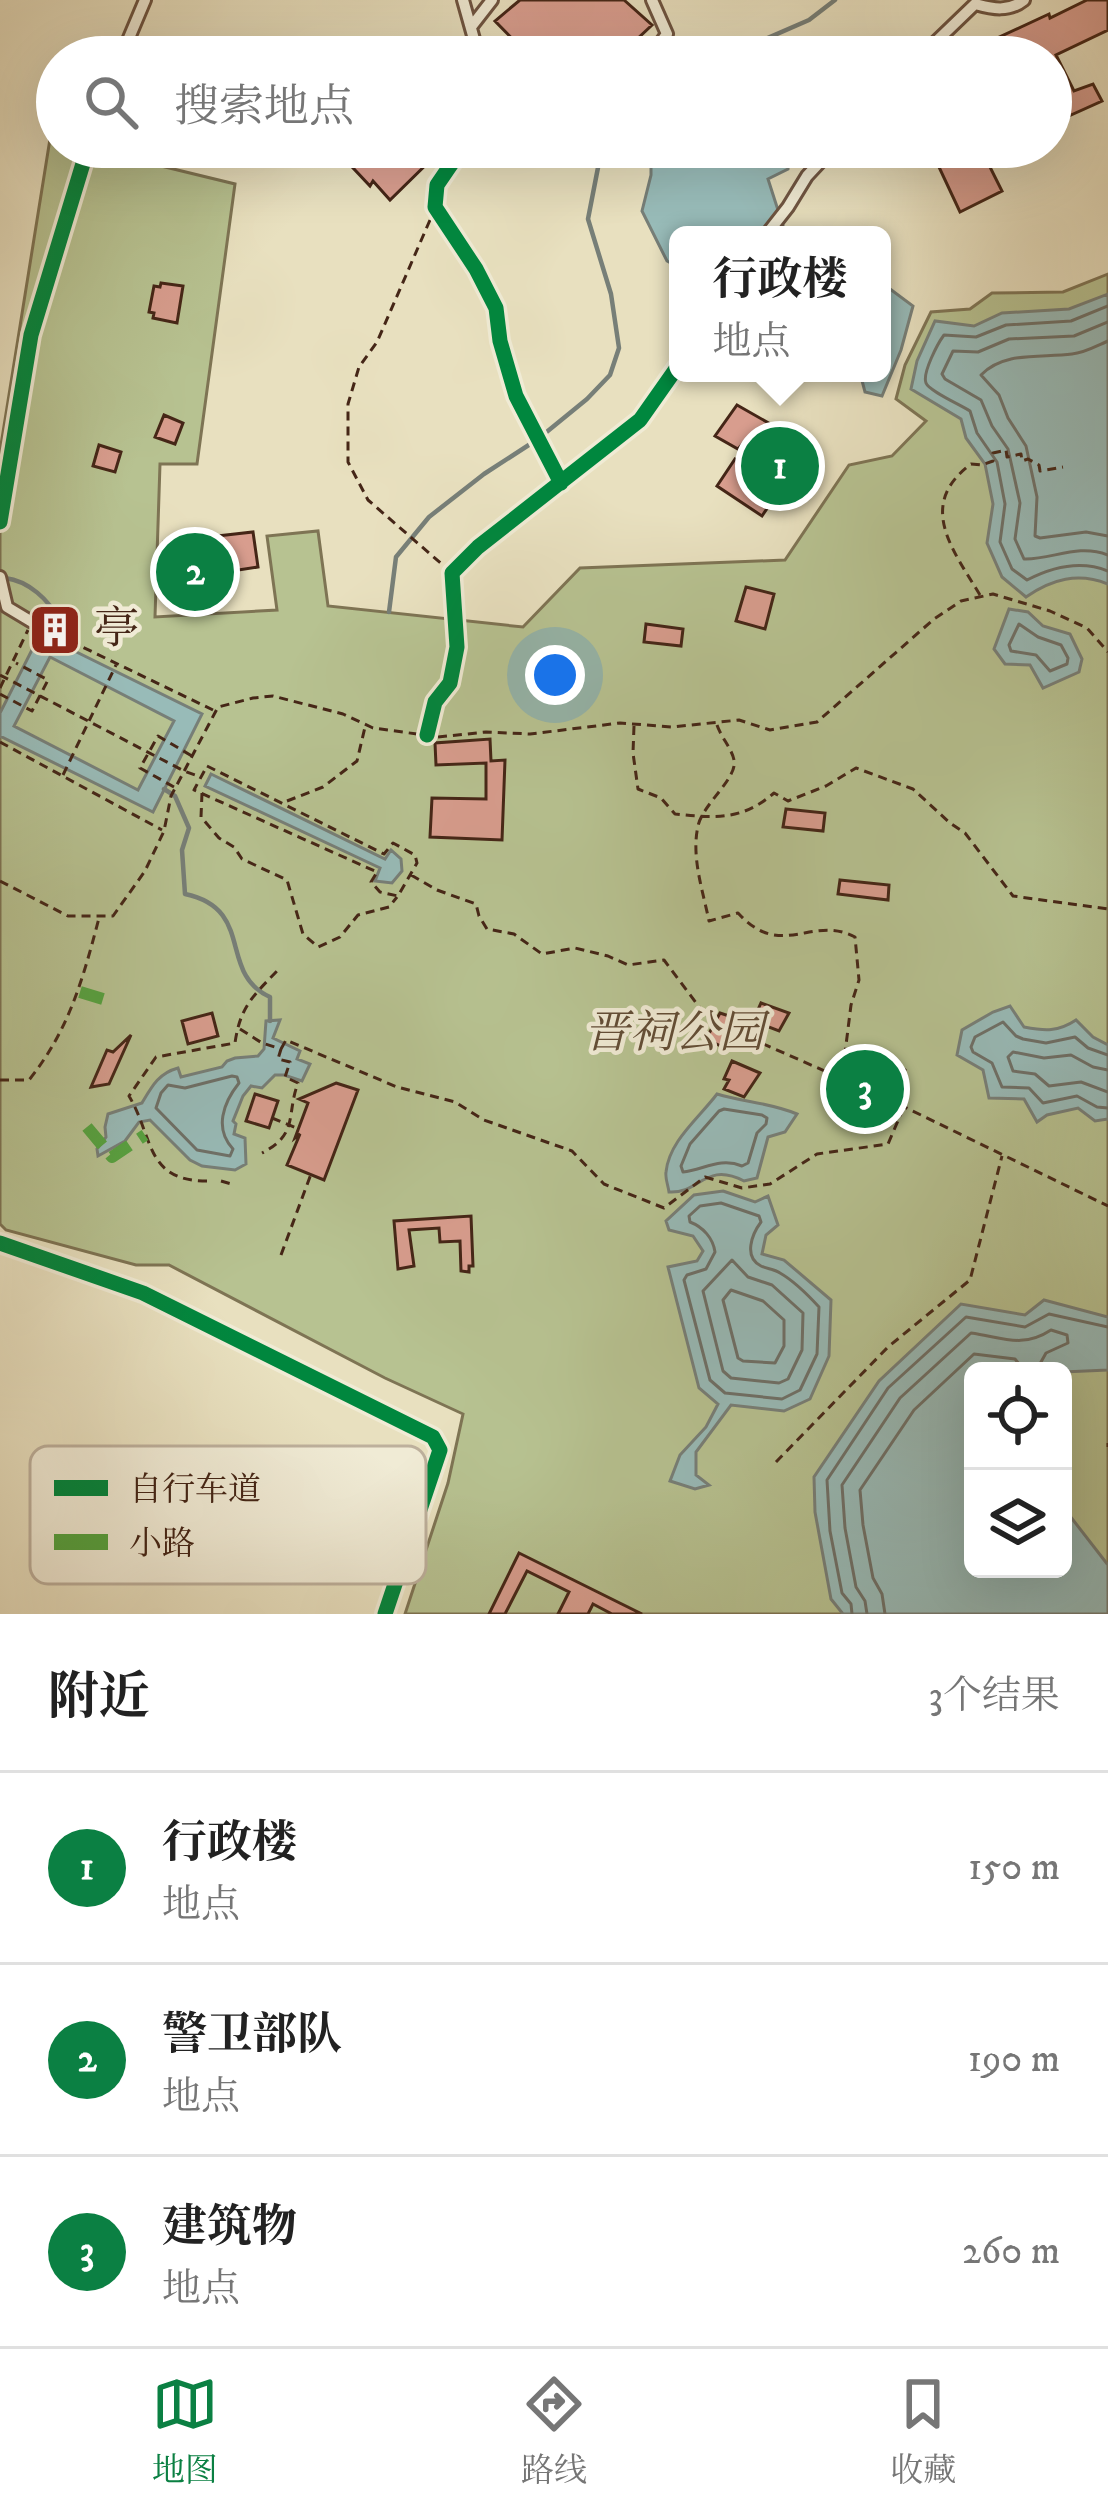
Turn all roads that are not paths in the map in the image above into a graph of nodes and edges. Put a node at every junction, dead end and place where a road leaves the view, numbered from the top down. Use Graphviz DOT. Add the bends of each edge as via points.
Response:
graph roads {
  1 [pos="146,0"];
  2 [pos="463,0"];
  3 [pos="492,0"];
  4 [pos="652,0"];
  5 [pos="1024,0"];
  6 [pos="974,2"];
  7 [pos="470,27"];
  8 [pos="130,36"];
  9 [pos="473,36"];
  10 [pos="666,36"];
  11 [pos="941,36"];
  12 [pos="82,168"];
  13 [pos="449,168"];
  14 [pos="814,168"];
  15 [pos="773,226"];
  16 [pos="669,379"];
  17 [pos="561,483"];
  18 [pos="0,522"];
  19 [pos="1,580"];
  20 [pos="32,622"];
  21 [pos="427,735"];
  22 [pos="0,1243"];
  23 [pos="426,1492"];
  24 [pos="395,1584"];
  25 [pos="385,1614"];
  1 -- 8 [label="street"];
  2 -- 7 [label="street"];
  3 -- 7 [label="street"];
  4 -- 10 [label="street"];
  5 -- 6 [label="street" via="998,10"];
  6 -- 11 [label="street"];
  7 -- 9 [label="street"];
  12 -- 18 [label="street" via="31,335"];
  13 -- 17 [label="street" via="435,207 496,308 516,396"];
  14 -- 15 [label="street"];
  16 -- 17 [label="street" via="640,420"];
  17 -- 21 [label="street" via="452,573 457,647"];
  19 -- 20 [label="street" via="7,607"];
  22 -- 23 [label="street" via="143,1293 433,1437 440,1450"];
  24 -- 25 [label="street"];
}
